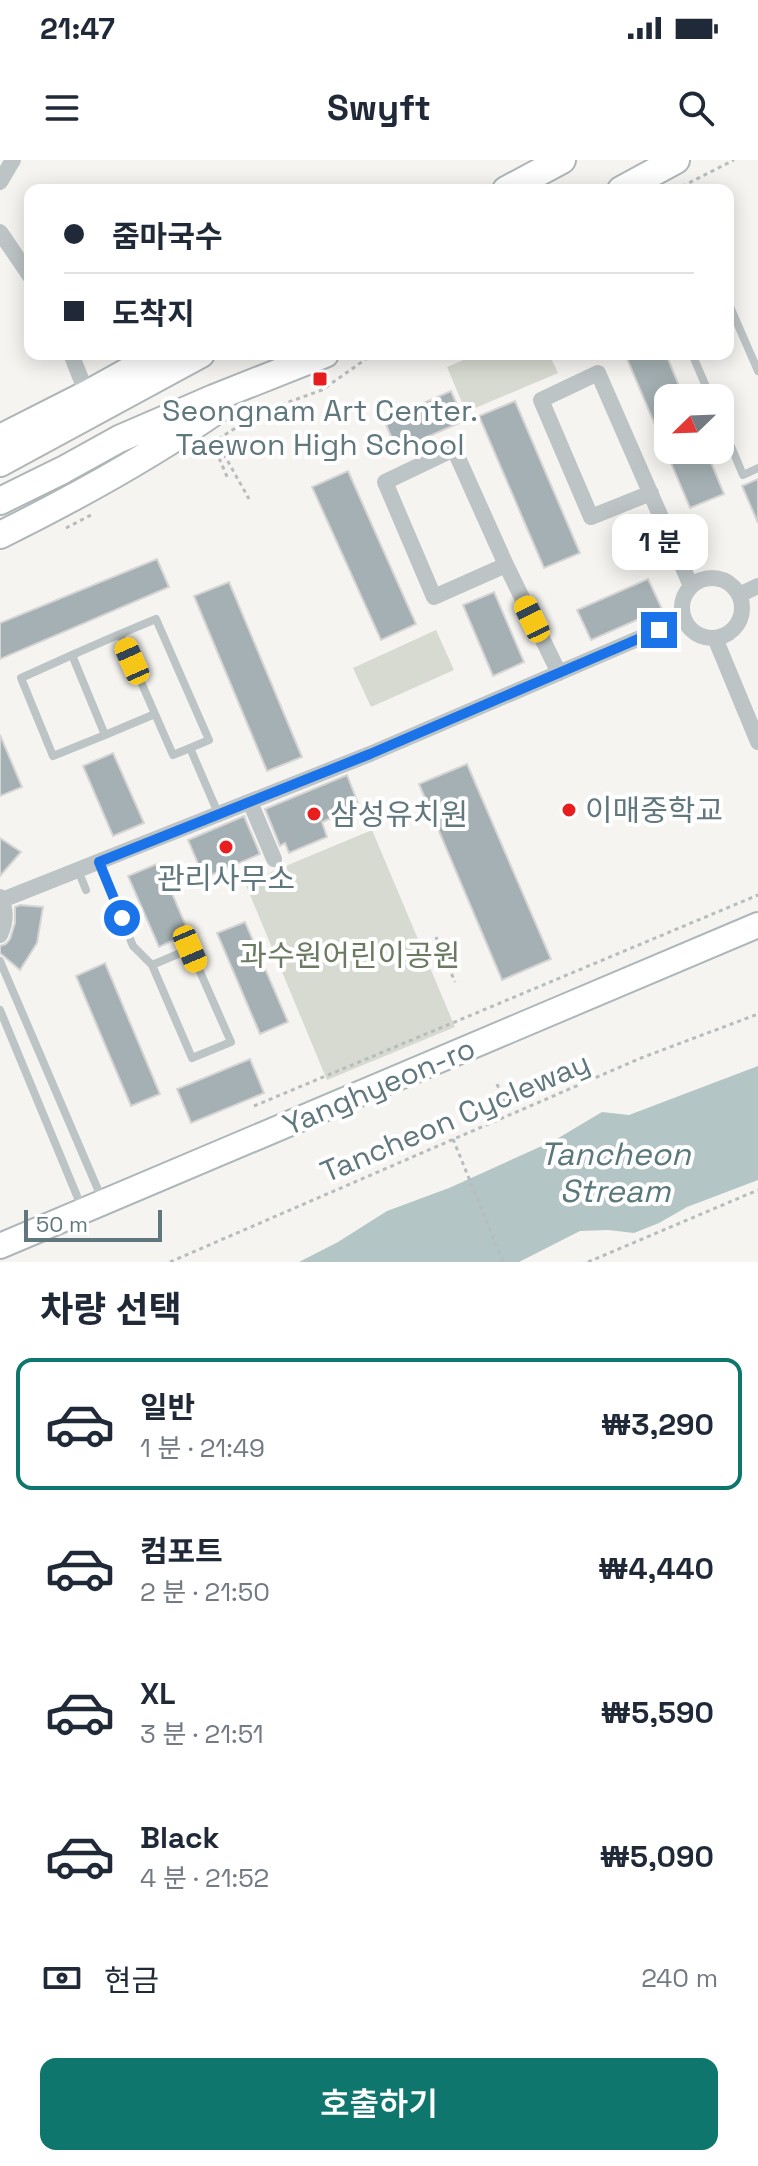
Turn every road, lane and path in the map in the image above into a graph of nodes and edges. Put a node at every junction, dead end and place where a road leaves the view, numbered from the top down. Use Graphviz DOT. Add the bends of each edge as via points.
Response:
graph roads {
  1 [pos="13,160"];
  2 [pos="562,160"];
  3 [pos="676,160"];
  4 [pos="734,160"];
  5 [pos="0,182"];
  6 [pos="517,184"];
  7 [pos="632,184"];
  8 [pos="687,184"];
  9 [pos="0,232"];
  10 [pos="24,267"];
  11 [pos="734,316"];
  12 [pos="73,360"];
  13 [pos="148,360"];
  14 [pos="190,360"];
  15 [pos="311,360"];
  16 [pos="364,360"];
  17 [pos="695,360"];
  18 [pos="758,371"];
  19 [pos="255,383"];
  20 [pos="705,384"];
  21 [pos="87,394"];
  22 [pos="0,438"];
  23 [pos="216,451"];
  24 [pos="734,453"];
  25 [pos="0,463"];
  26 [pos="758,468"];
  27 [pos="228,479"];
  28 [pos="651,493"];
  29 [pos="249,499"];
  30 [pos="0,501"];
  31 [pos="0,535"];
  32 [pos="506,565"];
  33 [pos="691,586"];
  34 [pos="758,586"];
  35 [pos="739,595"];
  36 [pos="684,619"];
  37 [pos="120,634"];
  38 [pos="715,638"];
  39 [pos="72,655"];
  40 [pos="559,673"];
  41 [pos="155,714"];
  42 [pos="105,735"];
  43 [pos="758,742"];
  44 [pos="190,748"];
  45 [pos="250,802"];
  46 [pos="219,814"];
  47 [pos="274,859"];
  48 [pos="99,862"];
  49 [pos="78,870"];
  50 [pos="86,890"];
  51 [pos="758,895"];
  52 [pos="1,899"];
  53 [pos="758,925"];
  54 [pos="0,935"];
  55 [pos="436,937"];
  56 [pos="0,961"];
  57 [pos="152,965"];
  58 [pos="455,982"];
  59 [pos="0,1010"];
  60 [pos="758,1014"];
  61 [pos="36,1046"];
  62 [pos="18,1054"];
  63 [pos="497,1084"];
  64 [pos="254,1106"];
  65 [pos="510,1114"];
  66 [pos="453,1139"];
  67 [pos="758,1190"];
  68 [pos="94,1208"];
  69 [pos="0,1246"];
  70 [pos="170,1262"];
  71 [pos="503,1262"];
  72 [pos="588,1262"];
  1 -- 5 [label="street"];
  2 -- 6 [label="main road"];
  3 -- 7 [label="main road"];
  4 -- 8 [label="path"];
  9 -- 10 [label="street"];
  11 -- 18 [label="lane"];
  12 -- 21 [label="street"];
  13 -- 21 [label="main road"];
  14 -- 25 [label="main road"];
  15 -- 19 [label="main road"];
  16 -- 29 [label="path" via="322,390 261,412 216,440"];
  17 -- 20 [label="lane"];
  19 -- 30 [label="main road" via="119,439"];
  19 -- 31 [label="main road" via="186,432"];
  21 -- 22 [label="main road"];
  23 -- 27 [label="path"];
  24 -- 26 [label="lane" via="743,475"];
  28 -- 28 [label="street" via="598,373 541,400 591,517"];
  28 -- 33 [label="street"];
  32 -- 32 [label="street" via="454,449 385,482 434,597"];
  32 -- 40 [label="street"];
  33 -- 35 [label="street" via="715,577"];
  33 -- 36 [label="street" via="682,599"];
  34 -- 35 [label="street"];
  35 -- 38 [label="street" via="738,623"];
  36 -- 38 [label="street" via="696,634"];
  36 -- 40 [label="street"];
  37 -- 39 [label="lane"];
  37 -- 41 [label="lane"];
  37 -- 44 [label="lane" via="156,619 209,740"];
  38 -- 43 [label="street"];
  39 -- 42 [label="lane"];
  39 -- 42 [label="lane" via="21,678 53,756"];
  40 -- 45 [label="street"];
  41 -- 42 [label="lane"];
  41 -- 44 [label="lane" via="173,755"];
  44 -- 46 [label="lane"];
  45 -- 46 [label="street"];
  45 -- 47 [label="street"];
  46 -- 48 [label="street"];
  48 -- 49 [label="street"];
  48 -- 57 [label="lane" via="133,946"];
  49 -- 50 [label="lane"];
  49 -- 52 [label="street"];
  51 -- 64 [label="path"];
  52 -- 54 [label="street" via="5,913"];
  53 -- 68 [label="main road, Yanghyeon-ro"];
  55 -- 58 [label="path"];
  56 -- 61 [label="lane"];
  57 -- 57 [label="lane" via="192,1058 231,1042 190,949"];
  59 -- 62 [label="lane"];
  60 -- 65 [label="path, Tancheon Cycleway"];
  61 -- 62 [label="lane"];
  61 -- 68 [label="lane"];
  62 -- 68 [label="lane"];
  63 -- 65 [label="path"];
  65 -- 66 [label="path, Tancheon Cycleway"];
  66 -- 70 [label="path, Tancheon Cycleway"];
  66 -- 71 [label="path"];
  67 -- 72 [label="path"];
  68 -- 69 [label="main road, Yanghyeon-ro"];
}
